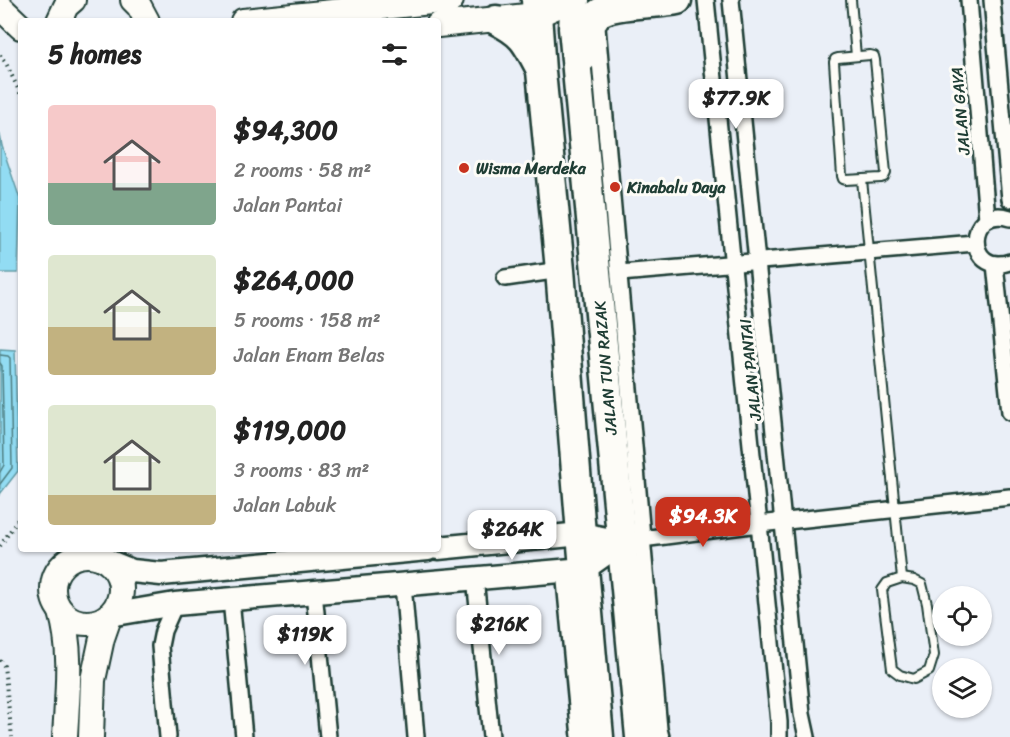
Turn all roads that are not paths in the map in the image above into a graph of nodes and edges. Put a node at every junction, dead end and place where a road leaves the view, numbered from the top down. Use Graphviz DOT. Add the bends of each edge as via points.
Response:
graph roads {
  1 [pos="449,0"];
  2 [pos="677,0"];
  3 [pos="706,0"];
  4 [pos="731,0"];
  5 [pos="851,0"];
  6 [pos="969,0"];
  7 [pos="992,0"];
  8 [pos="0,7"];
  9 [pos="562,8"];
  10 [pos="272,18"];
  11 [pos="496,20"];
  12 [pos="18,24"];
  13 [pos="441,26"];
  14 [pos="856,56"];
  15 [pos="541,71"];
  16 [pos="862,180"];
  17 [pos="1010,199"];
  18 [pos="1010,218"];
  19 [pos="987,219"];
  20 [pos="975,243"];
  21 [pos="869,252"];
  22 [pos="757,261"];
  23 [pos="733,263"];
  24 [pos="1003,263"];
  25 [pos="560,270"];
  26 [pos="620,273"];
  27 [pos="506,278"];
  28 [pos="1010,412"];
  29 [pos="1010,497"];
  30 [pos="895,509"];
  31 [pos="784,522"];
  32 [pos="759,524"];
  33 [pos="581,534"];
  34 [pos="632,541"];
  35 [pos="441,548"];
  36 [pos="397,552"];
  37 [pos="95,553"];
  38 [pos="60,559"];
  39 [pos="574,570"];
  40 [pos="475,578"];
  41 [pos="902,578"];
  42 [pos="403,584"];
  43 [pos="314,592"];
  44 [pos="231,599"];
  45 [pos="174,604"];
  46 [pos="61,612"];
  47 [pos="110,615"];
  48 [pos="65,737"];
  49 [pos="91,737"];
  50 [pos="168,737"];
  51 [pos="244,737"];
  52 [pos="328,737"];
  53 [pos="416,737"];
  54 [pos="491,737"];
  55 [pos="580,737"];
  56 [pos="599,737"];
  57 [pos="640,737"];
  58 [pos="661,737"];
  59 [pos="779,737"];
  60 [pos="807,737"];
  1 -- 10 [label="main road"];
  2 -- 9 [label="highway" via="601,11"];
  3 -- 23 [label="street, JALAN PANTAI"];
  4 -- 22 [label="street, JALAN PANTAI"];
  5 -- 14 [label="lane"];
  6 -- 19 [label="street, JALAN GAYA"];
  7 -- 17 [label="street"];
  8 -- 12 [label="main road"];
  9 -- 11 [label="main road"];
  9 -- 15 [label="highway"];
  9 -- 26 [label="street"];
  9 -- 34 [label="highway, JALAN TUN RAZAK" via="577,78"];
  11 -- 13 [label="main road"];
  11 -- 15 [label="highway" via="520,34"];
  14 -- 16 [label="lane" via="834,62 842,176 846,180"];
  14 -- 16 [label="lane" via="874,56 886,173 881,178"];
  15 -- 25 [label="highway"];
  16 -- 21 [label="lane"];
  18 -- 19 [label="street"];
  19 -- 20 [label="street" via="978,229"];
  20 -- 21 [label="street"];
  20 -- 24 [label="street" via="980,255 989,262"];
  21 -- 22 [label="street"];
  21 -- 30 [label="lane"];
  22 -- 23 [label="street"];
  22 -- 31 [label="street, JALAN PANTAI"];
  23 -- 26 [label="street"];
  23 -- 32 [label="street, JALAN PANTAI"];
  24 -- 28 [label="street"];
  25 -- 27 [label="street"];
  25 -- 33 [label="highway"];
  26 -- 34 [label="street"];
  29 -- 30 [label="street"];
  30 -- 31 [label="street"];
  30 -- 41 [label="lane"];
  31 -- 32 [label="street"];
  31 -- 60 [label="street, JALAN PANTAI"];
  32 -- 34 [label="street"];
  32 -- 59 [label="street, JALAN PANTAI"];
  33 -- 34 [label="street"];
  33 -- 35 [label="street"];
  33 -- 39 [label="highway"];
  34 -- 39 [label="street"];
  34 -- 57 [label="highway, JALAN TUN RAZAK"];
  34 -- 58 [label="street"];
  36 -- 37 [label="street" via="161,573 132,571"];
  37 -- 38 [label="main road" via="68,562"];
  37 -- 47 [label="main road" via="113,567 121,586"];
  38 -- 46 [label="main road" via="53,590"];
  39 -- 40 [label="street"];
  39 -- 55 [label="street"];
  39 -- 56 [label="highway"];
  40 -- 42 [label="street"];
  40 -- 54 [label="street"];
  41 -- 41 [label="lane" via="922,584 934,655 929,671 914,680 892,669 883,602 882,590 887,583"];
  42 -- 43 [label="street"];
  42 -- 53 [label="street"];
  43 -- 44 [label="street"];
  43 -- 52 [label="street"];
  44 -- 45 [label="street"];
  44 -- 51 [label="street"];
  45 -- 47 [label="street"];
  45 -- 50 [label="street" via="160,646"];
  46 -- 47 [label="main road" via="90,623"];
  46 -- 48 [label="main road" via="67,644"];
  47 -- 49 [label="main road" via="93,680"];
}
